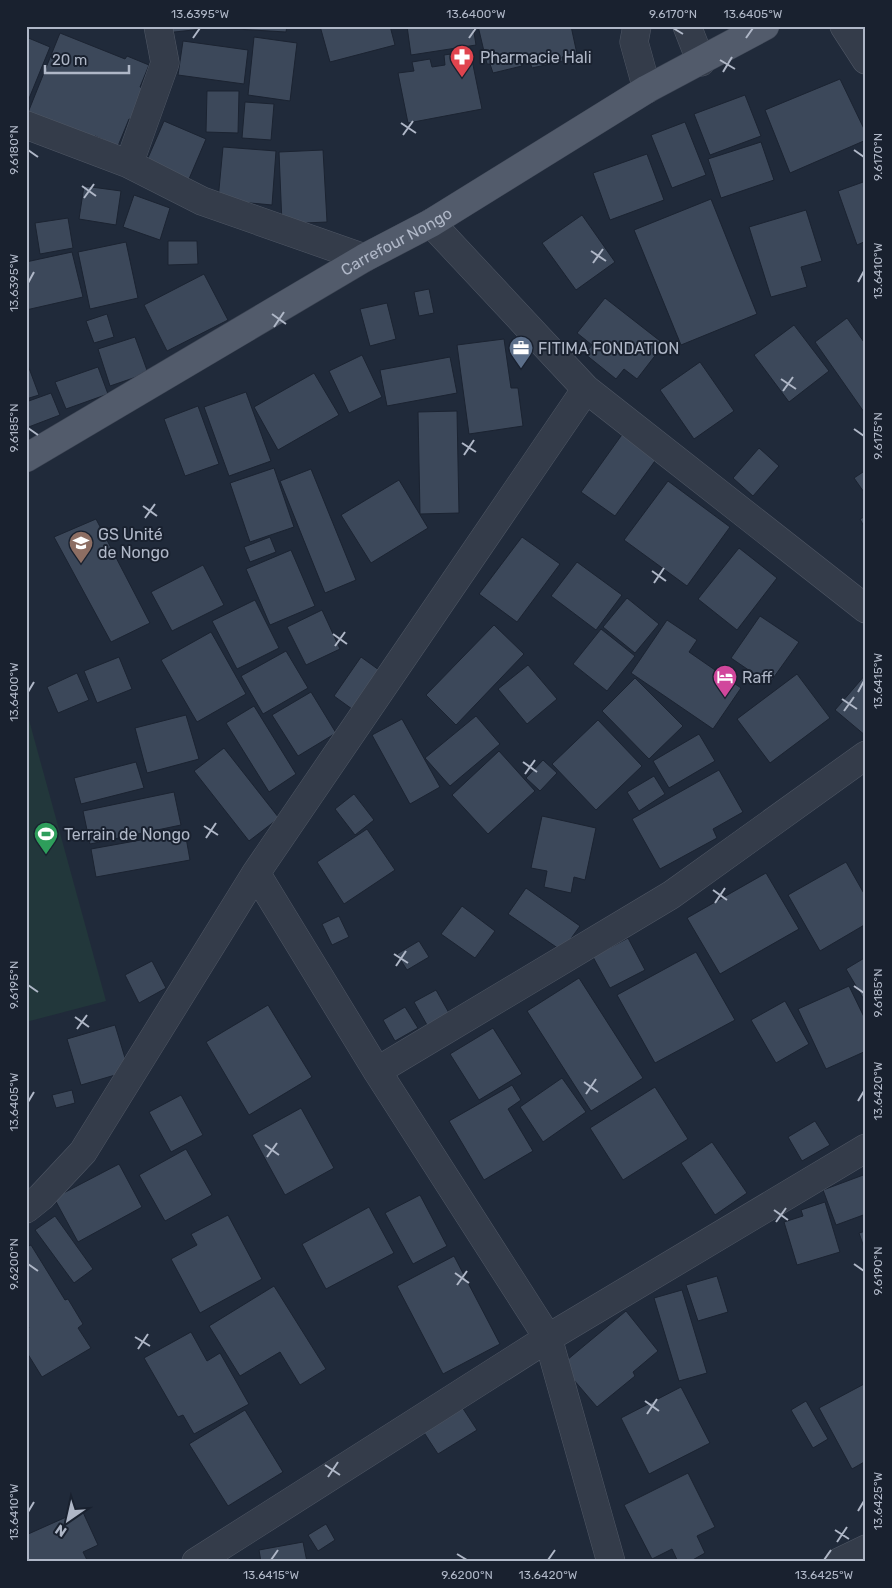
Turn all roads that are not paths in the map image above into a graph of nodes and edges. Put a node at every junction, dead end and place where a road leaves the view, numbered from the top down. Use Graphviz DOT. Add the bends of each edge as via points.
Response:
graph roads {
  1 [pos="158,26"];
  2 [pos="637,26"];
  3 [pos="687,26"];
  4 [pos="765,26"];
  5 [pos="844,26"];
  6 [pos="866,60"];
  7 [pos="701,62"];
  8 [pos="647,89"];
  9 [pos="26,125"];
  10 [pos="129,164"];
  11 [pos="431,224"];
  12 [pos="364,258"];
  13 [pos="586,389"];
  14 [pos="26,458"];
  15 [pos="866,609"];
  16 [pos="866,755"];
  17 [pos="256,873"];
  18 [pos="377,1071"];
  19 [pos="866,1148"];
  20 [pos="26,1209"];
  21 [pos="548,1338"];
  22 [pos="866,1549"];
  23 [pos="196,1562"];
  24 [pos="611,1562"];
  25 [pos="840,1562"];
  1 -- 10 [label="street" via="165,63"];
  2 -- 8 [label="street" via="634,42"];
  3 -- 7 [label="street"];
  4 -- 7 [label="main road, Carrefour Nongo"];
  5 -- 6 [label="street"];
  7 -- 8 [label="main road, Carrefour Nongo"];
  8 -- 11 [label="main road, Carrefour Nongo"];
  9 -- 10 [label="street"];
  10 -- 12 [label="street" via="202,201"];
  11 -- 12 [label="main road, Carrefour Nongo"];
  11 -- 13 [label="street"];
  12 -- 14 [label="main road, Carrefour Nongo"];
  13 -- 15 [label="street"];
  13 -- 17 [label="street"];
  16 -- 18 [label="street" via="671,895"];
  17 -- 18 [label="street"];
  17 -- 20 [label="street" via="83,1152"];
  18 -- 21 [label="street"];
  19 -- 21 [label="street"];
  21 -- 23 [label="street"];
  21 -- 24 [label="street"];
  22 -- 25 [label="street"];
}
